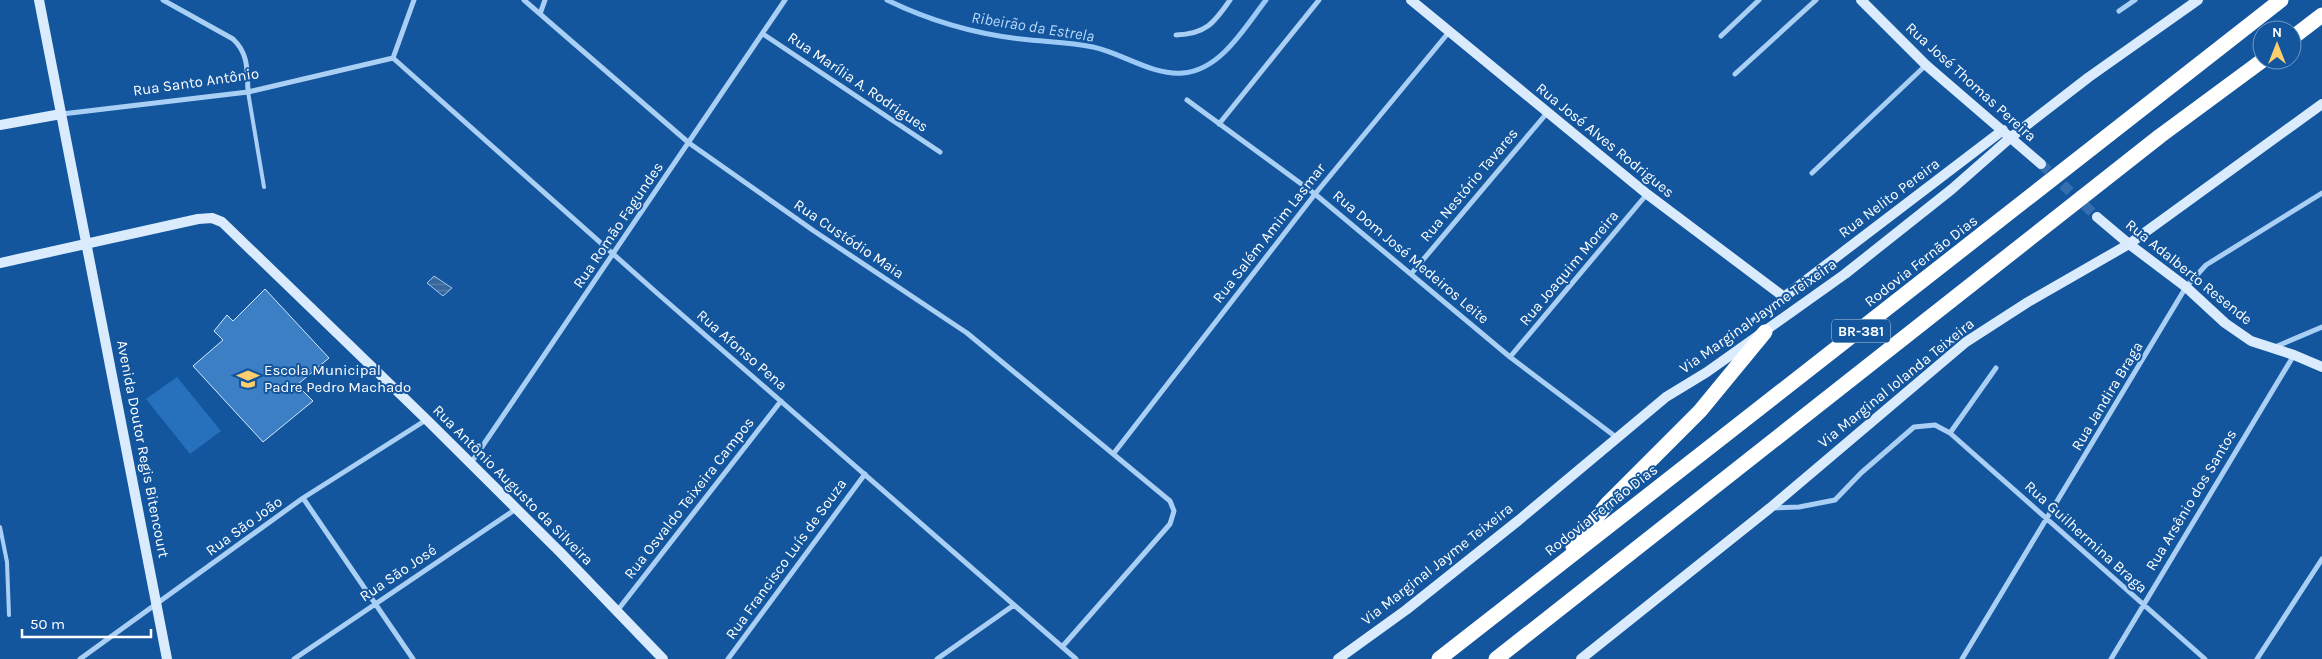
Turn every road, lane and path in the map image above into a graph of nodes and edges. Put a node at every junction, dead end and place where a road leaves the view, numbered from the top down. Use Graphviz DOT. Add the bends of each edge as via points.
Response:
graph roads {
  1 [pos="39,0"];
  2 [pos="162,0"];
  3 [pos="414,0"];
  4 [pos="524,0"];
  5 [pos="545,0"];
  6 [pos="785,0"];
  7 [pos="1230,0"];
  8 [pos="1319,0"];
  9 [pos="1412,0"];
  10 [pos="1759,0"];
  11 [pos="1816,0"];
  12 [pos="1861,0"];
  13 [pos="2135,0"];
  14 [pos="2198,0"];
  15 [pos="2281,0"];
  16 [pos="2119,11"];
  17 [pos="540,14"];
  18 [pos="2322,15"];
  19 [pos="2302,30"];
  20 [pos="1449,32"];
  21 [pos="763,34"];
  22 [pos="1176,35"];
  23 [pos="1721,36"];
  24 [pos="393,58"];
  25 [pos="1926,65"];
  26 [pos="2252,67"];
  27 [pos="1735,74"];
  28 [pos="248,92"];
  29 [pos="1187,100"];
  30 [pos="2322,104"];
  31 [pos="1546,113"];
  32 [pos="61,114"];
  33 [pos="1219,124"];
  34 [pos="0,125"];
  35 [pos="2003,130"];
  36 [pos="2010,138"];
  37 [pos="689,143"];
  38 [pos="940,152"];
  39 [pos="2041,164"];
  40 [pos="1812,173"];
  41 [pos="264,187"];
  42 [pos="2322,193"];
  43 [pos="1315,194"];
  44 [pos="1647,194"];
  45 [pos="2097,216"];
  46 [pos="88,244"];
  47 [pos="2129,244"];
  48 [pos="613,254"];
  49 [pos="0,263"];
  50 [pos="1411,274"];
  51 [pos="2186,287"];
  52 [pos="1784,297"];
  53 [pos="1745,326"];
  54 [pos="2322,327"];
  55 [pos="1765,332"];
  56 [pos="2272,348"];
  57 [pos="2294,355"];
  58 [pos="1510,357"];
  59 [pos="2322,367"];
  60 [pos="1996,368"];
  61 [pos="781,401"];
  62 [pos="427,420"];
  63 [pos="1950,433"];
  64 [pos="1616,437"];
  65 [pos="1114,453"];
  66 [pos="470,463"];
  67 [pos="865,474"];
  68 [pos="303,498"];
  69 [pos="1770,508"];
  70 [pos="516,509"];
  71 [pos="2048,520"];
  72 [pos="0,527"];
  73 [pos="2322,559"];
  74 [pos="1557,567"];
  75 [pos="376,603"];
  76 [pos="157,604"];
  77 [pos="2142,604"];
  78 [pos="1014,605"];
  79 [pos="617,610"];
  80 [pos="9,615"];
  81 [pos="1062,647"];
  82 [pos="80,659"];
  83 [pos="167,659"];
  84 [pos="294,659"];
  85 [pos="413,659"];
  86 [pos="663,659"];
  87 [pos="728,659"];
  88 [pos="937,659"];
  89 [pos="1076,659"];
  90 [pos="1338,659"];
  91 [pos="1438,659"];
  92 [pos="1496,659"];
  93 [pos="1581,659"];
  94 [pos="1962,659"];
  95 [pos="2111,659"];
  96 [pos="2205,659"];
  97 [pos="2257,659"];
  1 -- 32 [label="street, Avenida Doutor Regis Bitencourt"];
  2 -- 28 [label="street" via="240,46 247,60"];
  3 -- 24 [label="street"];
  4 -- 17 [label="street, Rua Custódio Maia"];
  5 -- 17 [label="street"];
  6 -- 21 [label="street, Rua Romão Fagundes"];
  7 -- 22 [label="street" via="1204,30"];
  8 -- 33 [label="street"];
  9 -- 20 [label="street, Rua José Alves Rodrigues"];
  10 -- 23 [label="street"];
  11 -- 27 [label="street"];
  12 -- 25 [label="street, Rua José Thomas Pereira"];
  13 -- 16 [label="street"];
  14 -- 36 [label="street, Via Marginal Jayme Teixeira"];
  15 -- 74 [label="highway, Rodovia Fernão Dias / BR-381"];
  17 -- 37 [label="street, Rua Custódio Maia"];
  18 -- 19 [label="highway"];
  20 -- 31 [label="street, Rua José Alves Rodrigues"];
  20 -- 43 [label="street, Rua Salém Amim Lasmar"];
  21 -- 37 [label="street, Rua Romão Fagundes"];
  21 -- 38 [label="street, Rua Marília A. Rodrigues"];
  24 -- 28 [label="street, Rua Santo Antônio"];
  24 -- 48 [label="street, Rua Afonso Pena"];
  25 -- 35 [label="street, Rua José Thomas Pereira"];
  25 -- 40 [label="street"];
  26 -- 92 [label="highway, BR-381" via="2160,136"];
  28 -- 32 [label="street, Rua Santo Antônio"];
  28 -- 41 [label="lane"];
  29 -- 33 [label="street, Rua Dom José Medeiros Leite"];
  30 -- 47 [label="street, Via Marginal Iolanda Teixeira"];
  31 -- 44 [label="street, Rua José Alves Rodrigues"];
  31 -- 50 [label="street, Rua Nestório Tavares"];
  32 -- 34 [label="street, Rua Santo Antônio"];
  32 -- 46 [label="street, Avenida Doutor Regis Bitencourt"];
  33 -- 43 [label="street, Rua Dom José Medeiros Leite"];
  35 -- 36 [label="street, Rua José Thomas Pereira"];
  35 -- 52 [label="street, Rua Nelito Pereira"];
  36 -- 39 [label="street, Rua José Thomas Pereira"];
  36 -- 55 [label="street, Via Marginal Jayme Teixeira" via="1868,256"];
  37 -- 48 [label="street, Rua Romão Fagundes"];
  37 -- 65 [label="street, Rua Custódio Maia" via="967,333"];
  42 -- 51 [label="street, Rua Jandira Braga" via="2206,265"];
  43 -- 50 [label="street, Rua Dom José Medeiros Leite"];
  43 -- 65 [label="street, Rua Salém Amim Lasmar"];
  44 -- 52 [label="street, Rua José Alves Rodrigues"];
  44 -- 58 [label="street, Rua Joaquim Moreira"];
  45 -- 47 [label="street, Rua Adalberto Resende"];
  46 -- 49 [label="street, Rua Antônio Augusto da Silveira"];
  46 -- 62 [label="street, Rua Antônio Augusto da Silveira" via="198,218 222,222"];
  46 -- 76 [label="street, Avenida Doutor Regis Bitencourt"];
  47 -- 51 [label="street, Rua Adalberto Resende"];
  47 -- 69 [label="street, Via Marginal Iolanda Teixeira" via="1966,342"];
  48 -- 61 [label="street, Rua Afonso Pena"];
  48 -- 66 [label="street, Rua Romão Fagundes"];
  50 -- 58 [label="street, Rua Dom José Medeiros Leite"];
  51 -- 56 [label="street, Rua Adalberto Resende" via="2238,332 2251,341"];
  51 -- 71 [label="street, Rua Jandira Braga"];
  52 -- 53 [label="street, Rua Nelito Pereira"];
  54 -- 56 [label="street"];
  55 -- 64 [label="street, Via Marginal Jayme Teixeira" via="1666,396"];
  55 -- 74 [label="highway" via="1700,411 1608,503"];
  56 -- 57 [label="street, Rua Adalberto Resende"];
  57 -- 59 [label="street, Rua Adalberto Resende"];
  57 -- 77 [label="street, Rua Arsênio dos Santos"];
  58 -- 64 [label="street, Rua Dom José Medeiros Leite"];
  60 -- 63 [label="street"];
  61 -- 67 [label="street, Rua Afonso Pena"];
  61 -- 79 [label="street, Rua Osvaldo Teixeira Campos"];
  62 -- 66 [label="street, Rua Antônio Augusto da Silveira"];
  62 -- 68 [label="street, Rua São João"];
  63 -- 69 [label="street" via="1935,425 1914,427 1835,500 1799,507"];
  63 -- 71 [label="street, Rua Guilhermina Braga"];
  64 -- 90 [label="street, Via Marginal Jayme Teixeira" via="1519,520 1406,610"];
  65 -- 81 [label="street, Rua Custódio Maia" via="1163,494 1173,507 1174,516"];
  66 -- 70 [label="street, Rua Antônio Augusto da Silveira"];
  67 -- 78 [label="street, Rua Afonso Pena"];
  67 -- 87 [label="street, Rua Francisco Luís de Souza"];
  68 -- 75 [label="street"];
  68 -- 76 [label="street, Rua São João"];
  69 -- 93 [label="street, Via Marginal Iolanda Teixeira"];
  70 -- 75 [label="street, Rua São José"];
  70 -- 79 [label="street, Rua Antônio Augusto da Silveira"];
  71 -- 77 [label="street, Rua Guilhermina Braga"];
  71 -- 94 [label="street, Rua Jandira Braga"];
  72 -- 80 [label="lane"];
  73 -- 97 [label="street"];
  74 -- 91 [label="highway, Rodovia Fernão Dias / BR-381"];
  75 -- 84 [label="street, Rua São José"];
  75 -- 85 [label="street"];
  76 -- 82 [label="street, Rua São João"];
  76 -- 83 [label="street, Avenida Doutor Regis Bitencourt"];
  77 -- 95 [label="street, Rua Arsênio dos Santos"];
  77 -- 96 [label="street, Rua Guilhermina Braga"];
  78 -- 81 [label="street, Rua Afonso Pena"];
  78 -- 88 [label="street"];
  79 -- 86 [label="street, Rua Antônio Augusto da Silveira"];
  81 -- 89 [label="street, Rua Afonso Pena"];
}
